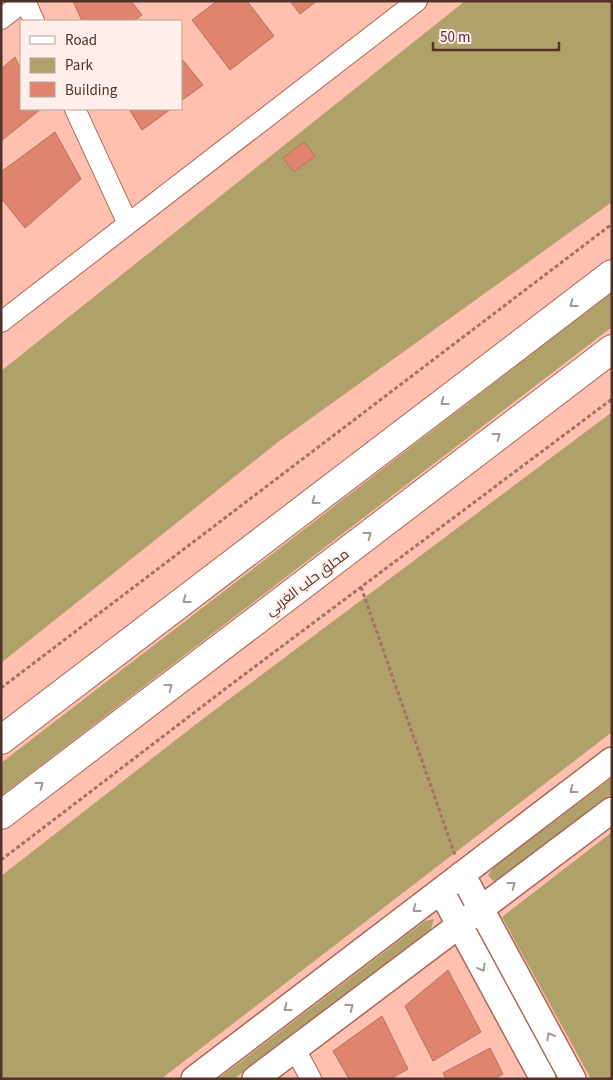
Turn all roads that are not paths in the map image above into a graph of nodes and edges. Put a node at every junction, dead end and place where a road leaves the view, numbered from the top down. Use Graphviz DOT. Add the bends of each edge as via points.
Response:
graph roads {
  1 [pos="25,1"];
  2 [pos="417,1"];
  3 [pos="1,19"];
  4 [pos="34,20"];
  5 [pos="75,110"];
  6 [pos="128,224"];
  7 [pos="612,274"];
  8 [pos="1,322"];
  9 [pos="612,349"];
  10 [pos="1,740"];
  11 [pos="612,760"];
  12 [pos="612,810"];
  13 [pos="1,815"];
  14 [pos="462,874"];
  15 [pos="440,891"];
  16 [pos="481,909"];
  17 [pos="459,925"];
  18 [pos="295,1049"];
  19 [pos="194,1079"];
  20 [pos="255,1079"];
  21 [pos="311,1079"];
  22 [pos="543,1079"];
  23 [pos="573,1079"];
  1 -- 3 [label="street"];
  1 -- 4 [label="street"];
  2 -- 6 [label="street"];
  5 -- 6 [label="street"];
  6 -- 8 [label="street"];
  7 -- 10 [label="highway, one-way"];
  13 -- 9 [label="highway, محلق حلب الغربي, one-way"];
  11 -- 14 [label="street, one-way"];
  16 -- 12 [label="street, one-way"];
  14 -- 15 [label="street"];
  14 -- 16 [label="street"];
  15 -- 17 [label="street"];
  15 -- 19 [label="street, one-way"];
  16 -- 17 [label="street"];
  23 -- 16 [label="street, one-way"];
  18 -- 17 [label="street, one-way"];
  17 -- 22 [label="street, one-way"];
  18 -- 20 [label="street"];
  18 -- 21 [label="street"];
}
